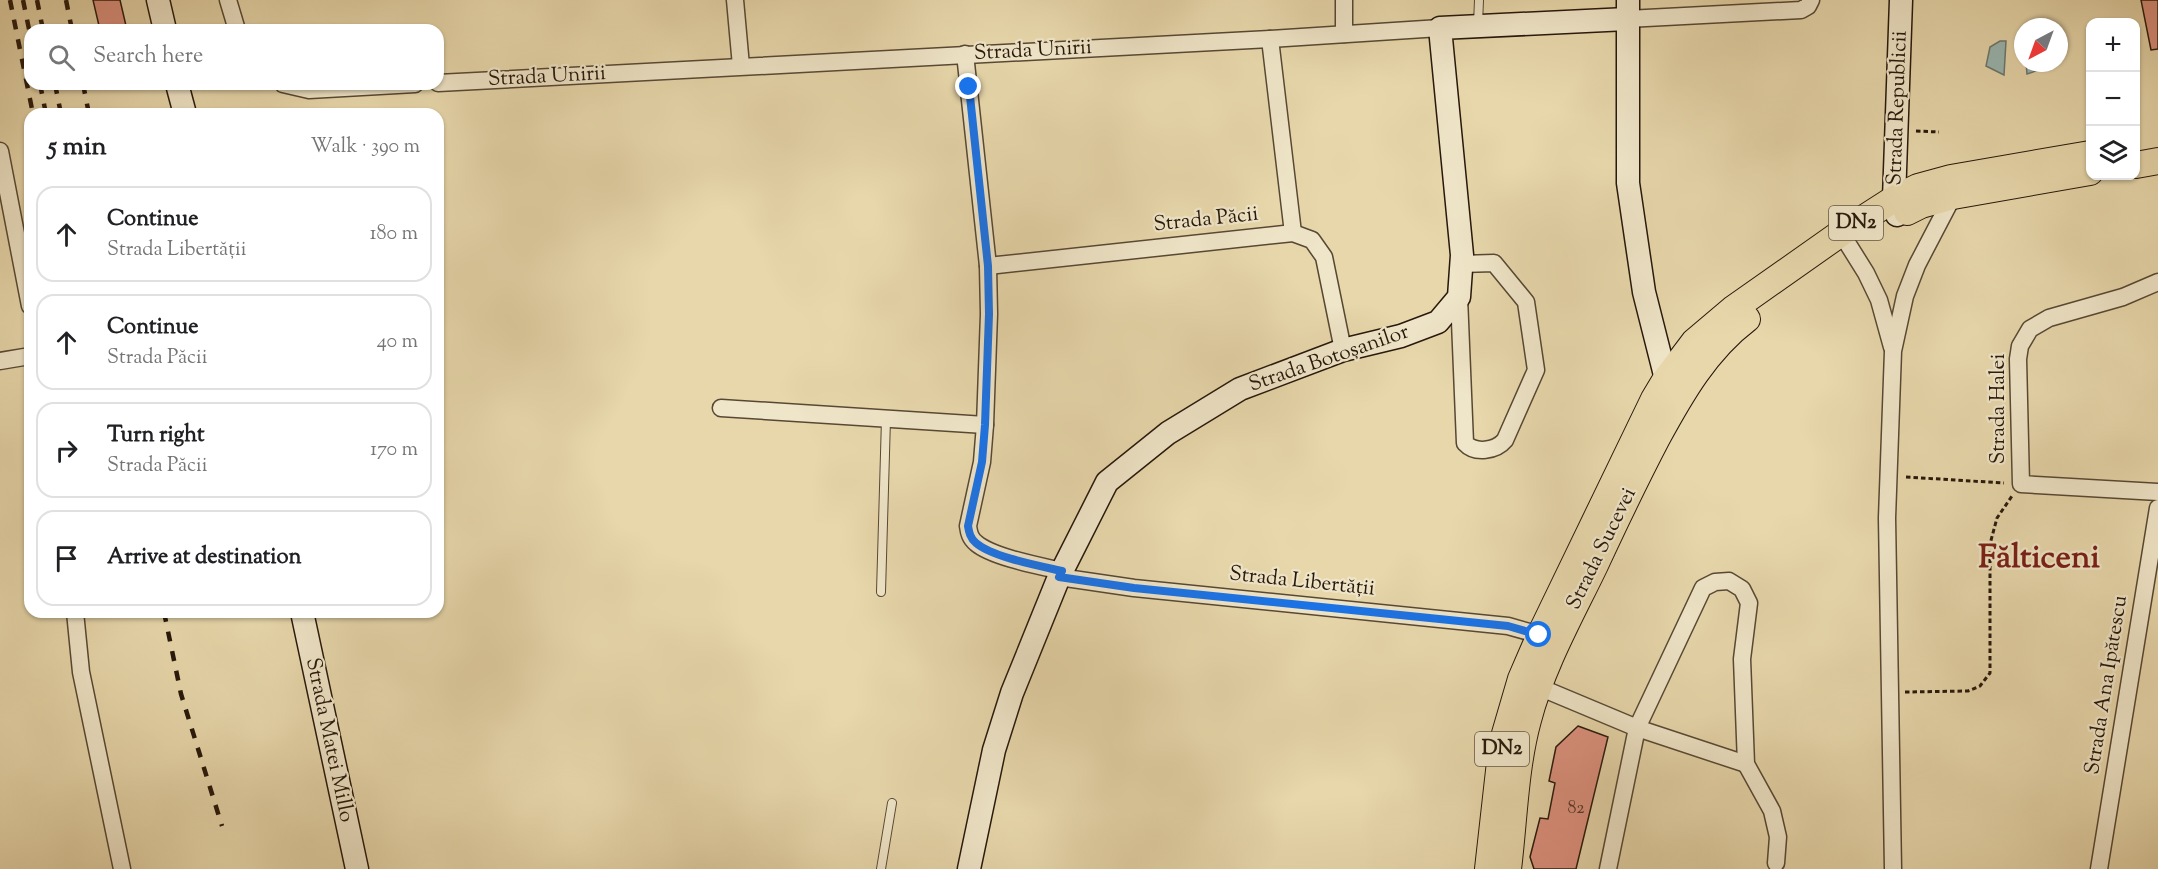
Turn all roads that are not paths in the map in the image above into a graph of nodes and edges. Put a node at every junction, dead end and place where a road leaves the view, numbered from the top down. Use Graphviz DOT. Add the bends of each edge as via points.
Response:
graph roads {
  1 [pos="158,0"];
  2 [pos="228,0"];
  3 [pos="735,0"];
  4 [pos="1344,0"];
  5 [pos="1479,0"];
  6 [pos="1810,0"];
  7 [pos="1901,0"];
  8 [pos="1628,9"];
  9 [pos="164,24"];
  10 [pos="235,24"];
  11 [pos="1478,25"];
  12 [pos="1440,28"];
  13 [pos="1344,34"];
  14 [pos="1270,39"];
  15 [pos="965,54"];
  16 [pos="741,66"];
  17 [pos="444,83"];
  18 [pos="179,90"];
  19 [pos="183,108"];
  20 [pos="2158,143"];
  21 [pos="2140,146"];
  22 [pos="0,151"];
  23 [pos="2086,155"];
  24 [pos="2158,161"];
  25 [pos="2140,164"];
  26 [pos="2086,173"];
  27 [pos="1952,187"];
  28 [pos="1896,208"];
  29 [pos="1293,233"];
  30 [pos="1845,240"];
  31 [pos="1461,264"];
  32 [pos="988,266"];
  33 [pos="24,275"];
  34 [pos="2158,282"];
  35 [pos="1460,297"];
  36 [pos="1343,350"];
  37 [pos="1893,351"];
  38 [pos="24,357"];
  39 [pos="0,361"];
  40 [pos="1673,388"];
  41 [pos="721,408"];
  42 [pos="886,419"];
  43 [pos="985,425"];
  44 [pos="2158,492"];
  45 [pos="2158,508"];
  46 [pos="1061,574"];
  47 [pos="881,592"];
  48 [pos="76,618"];
  49 [pos="303,618"];
  50 [pos="1539,635"];
  51 [pos="1539,687"];
  52 [pos="1637,728"];
  53 [pos="1746,764"];
  54 [pos="892,803"];
  55 [pos="1776,863"];
  56 [pos="122,869"];
  57 [pos="357,869"];
  58 [pos="881,869"];
  59 [pos="969,869"];
  60 [pos="1488,869"];
  61 [pos="1508,869"];
  62 [pos="1608,869"];
  63 [pos="1893,869"];
  64 [pos="2099,869"];
  1 -- 9 [label="street"];
  2 -- 10 [label="street"];
  3 -- 16 [label="street"];
  4 -- 13 [label="street"];
  5 -- 11 [label="lane"];
  6 -- 8 [label="street" via="1801,10"];
  7 -- 28 [label="street, Strada Republicii"];
  8 -- 11 [label="street, Strada Unirii"];
  8 -- 40 [label="street" via="1628,183 1644,292"];
  11 -- 12 [label="street, Strada Unirii"];
  12 -- 13 [label="street, Strada Unirii"];
  12 -- 31 [label="street"];
  13 -- 14 [label="street, Strada Unirii"];
  14 -- 15 [label="street, Strada Unirii"];
  14 -- 29 [label="street"];
  15 -- 16 [label="street, Strada Unirii"];
  15 -- 32 [label="street"];
  16 -- 17 [label="street, Strada Unirii"];
  18 -- 19 [label="street"];
  20 -- 21 [label="main road"];
  22 -- 33 [label="street"];
  23 -- 27 [label="main road, DN2"];
  24 -- 25 [label="main road"];
  26 -- 27 [label="main road, DN2"];
  27 -- 28 [label="main road, DN2" via="1918,187"];
  27 -- 37 [label="street" via="1905,296"];
  28 -- 30 [label="main road, DN2"];
  29 -- 32 [label="street, Strada Păcii"];
  29 -- 36 [label="street" via="1311,240 1324,257"];
  30 -- 37 [label="street" via="1879,300"];
  30 -- 40 [label="main road, DN2" via="1733,309 1694,342"];
  31 -- 35 [label="street"];
  31 -- 35 [label="street" via="1494,263 1526,302 1536,370 1505,440 1497,447 1476,450 1466,443"];
  32 -- 43 [label="street"];
  34 -- 44 [label="street, Strada Halei" via="2123,297 2049,318 2030,329 2018,359 2021,484"];
  35 -- 36 [label="street, Strada Botoșanilor" via="1437,322 1401,336"];
  36 -- 46 [label="street, Strada Botoșanilor" via="1240,389 1138,455 1107,482"];
  37 -- 63 [label="street" via="1888,476"];
  38 -- 39 [label="street"];
  40 -- 50 [label="main road, Strada Sucevei / DN2" via="1631,445"];
  40 -- 51 [label="main road, Strada Sucevei / DN2" via="1639,472"];
  41 -- 42 [label="street"];
  42 -- 43 [label="street"];
  42 -- 47 [label="lane"];
  43 -- 46 [label="street" via="982,462 968,526 970,535 992,551"];
  45 -- 64 [label="street, Strada Ana Ipătescu"];
  46 -- 50 [label="street, Strada Libertății" via="1134,588 1508,626"];
  46 -- 59 [label="street, Strada Botoșanilor" via="993,750"];
  48 -- 56 [label="street" via="81,672"];
  49 -- 57 [label="street, Strada Matei Millo"];
  50 -- 60 [label="main road, Strada Sucevei / DN2" via="1502,744"];
  51 -- 52 [label="street"];
  51 -- 61 [label="main road, Strada Sucevei / DN2" via="1522,746"];
  52 -- 53 [label="street"];
  52 -- 53 [label="street" via="1703,588 1729,581 1742,589 1749,603 1742,659"];
  52 -- 62 [label="street"];
  53 -- 55 [label="street" via="1772,811 1778,837"];
  54 -- 58 [label="lane"];
}
